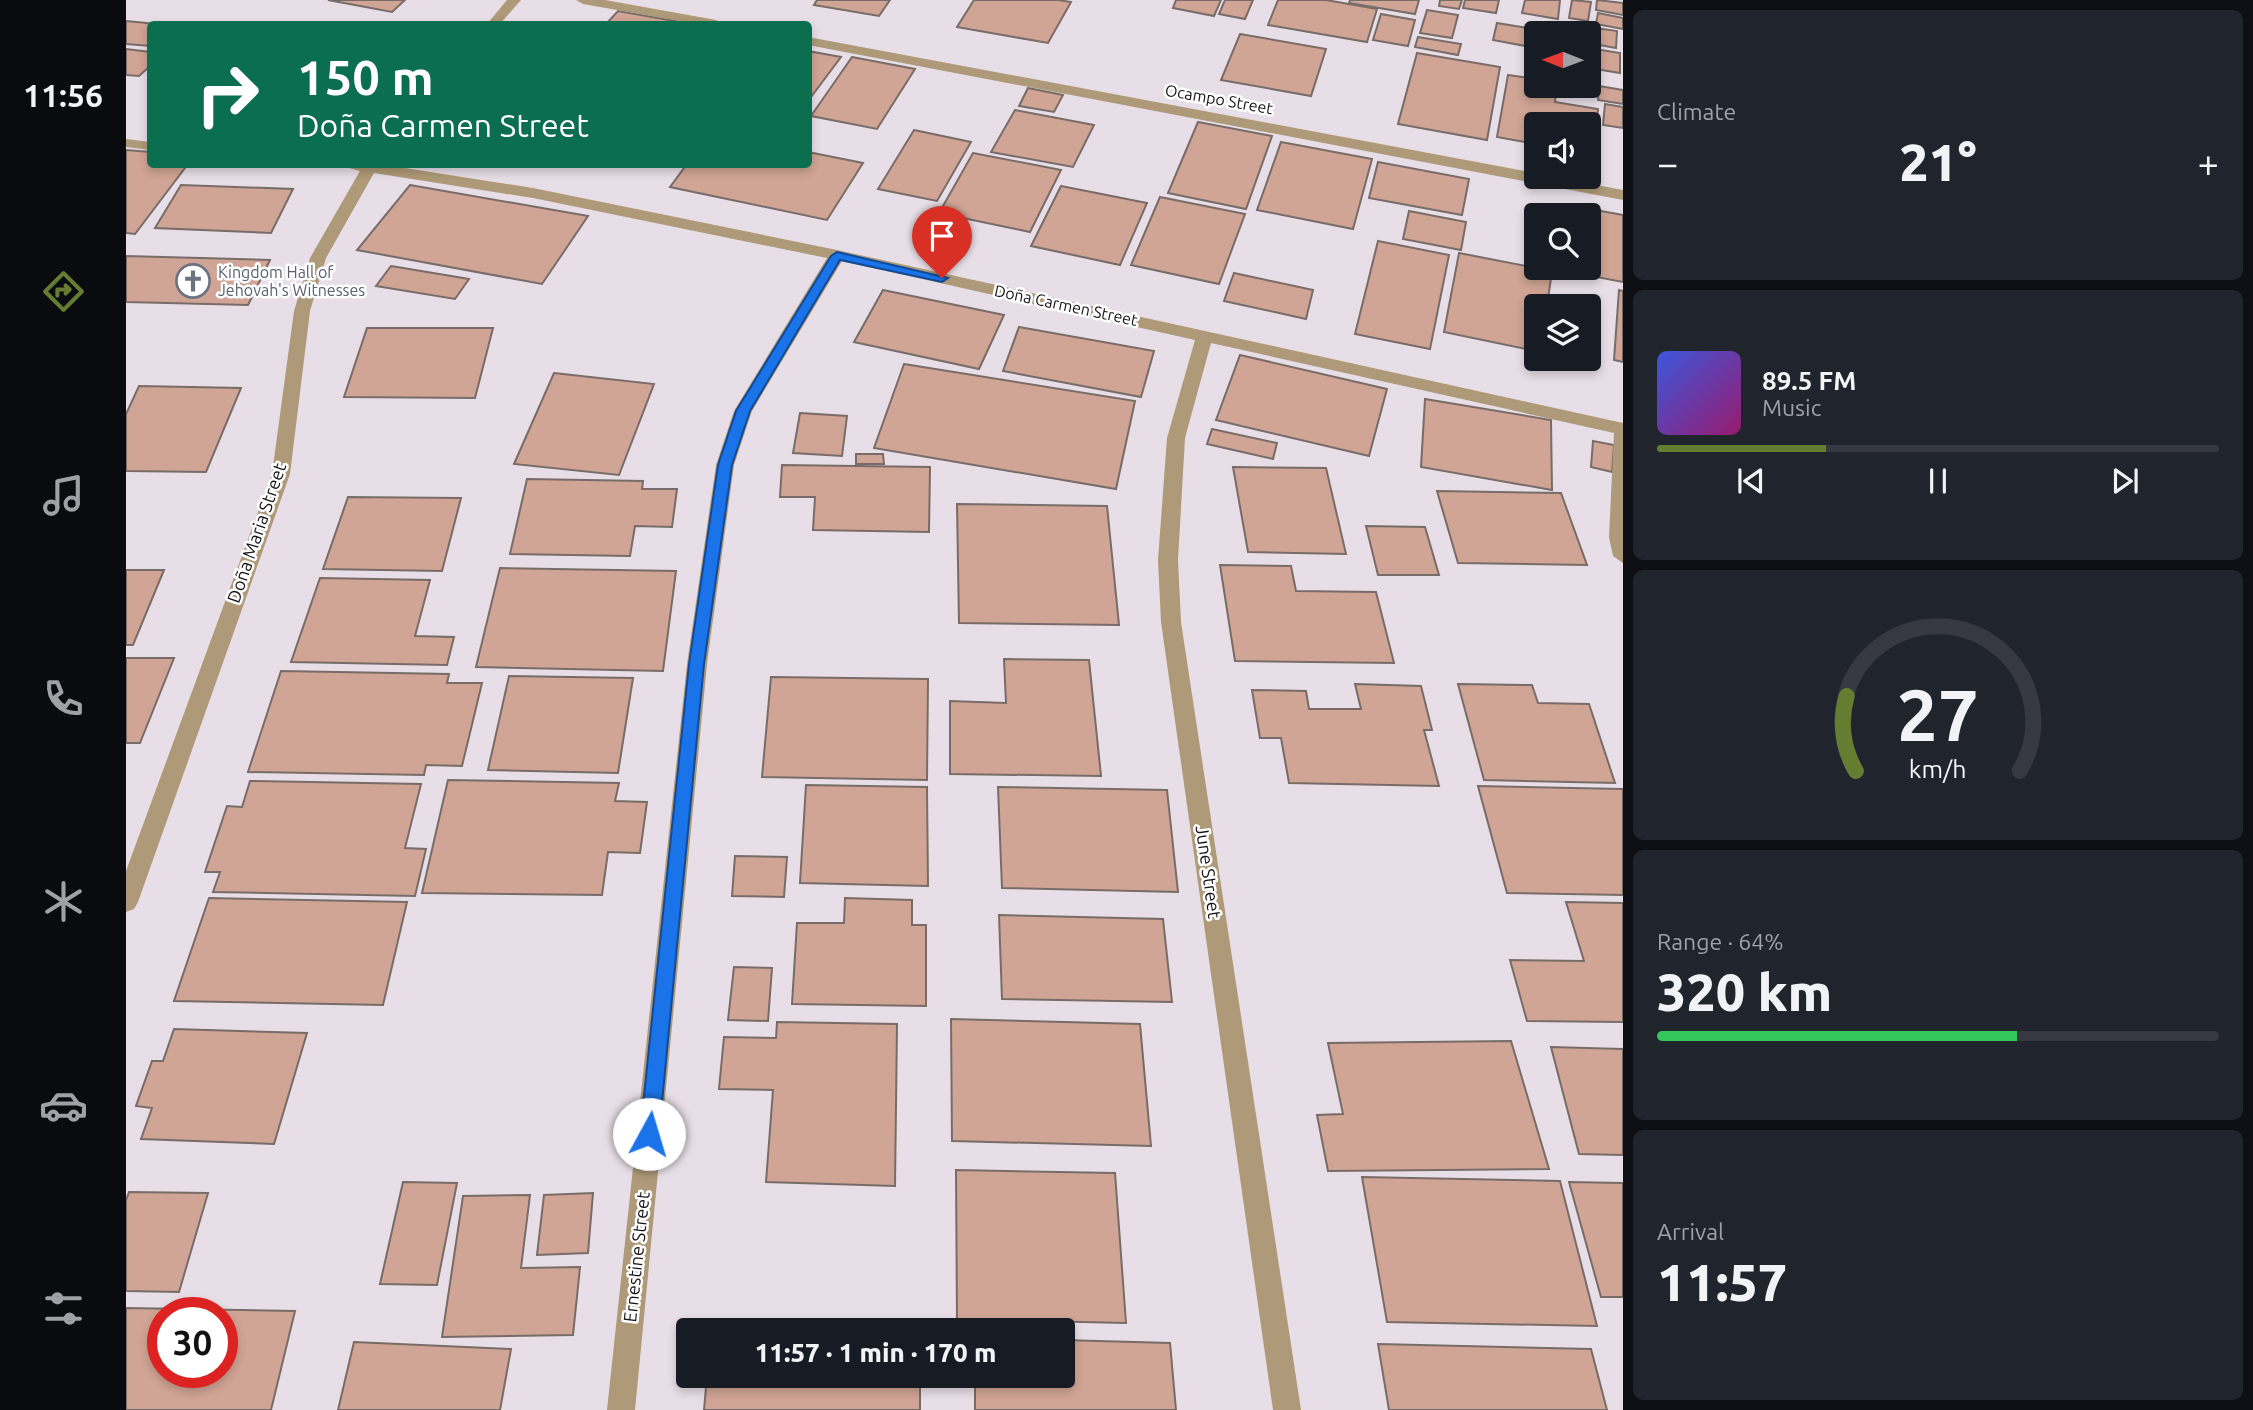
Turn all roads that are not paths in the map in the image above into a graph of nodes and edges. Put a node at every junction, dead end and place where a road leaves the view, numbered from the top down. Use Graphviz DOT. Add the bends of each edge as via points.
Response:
graph roads {
  1 [pos="514,0"];
  2 [pos="583,0"];
  3 [pos="496,21"];
  4 [pos="699,21"];
  5 [pos="812,42"];
  6 [pos="126,143"];
  7 [pos="147,146"];
  8 [pos="370,168"];
  9 [pos="383,168"];
  10 [pos="1623,195"];
  11 [pos="837,256"];
  12 [pos="1204,336"];
  13 [pos="1623,429"];
  14 [pos="1623,556"];
  15 [pos="126,902"];
  16 [pos="621,1410"];
  17 [pos="1287,1410"];
  1 -- 3 [label="street"];
  2 -- 4 [label="street"];
  5 -- 10 [label="street, Ocampo Street"];
  6 -- 7 [label="street"];
  8 -- 15 [label="street, Doña Maria Street" via="318,258 302,311 281,474"];
  9 -- 11 [label="street, Doña Carmen Street" via="533,193"];
  11 -- 12 [label="street, Doña Carmen Street"];
  11 -- 16 [label="street, Ernestine Street" via="743,411 725,465 697,664"];
  12 -- 13 [label="street, Doña Carmen Street"];
  12 -- 17 [label="street, June Street" via="1176,438 1168,560 1171,622"];
  13 -- 14 [label="street" via="1619,537"];
}
